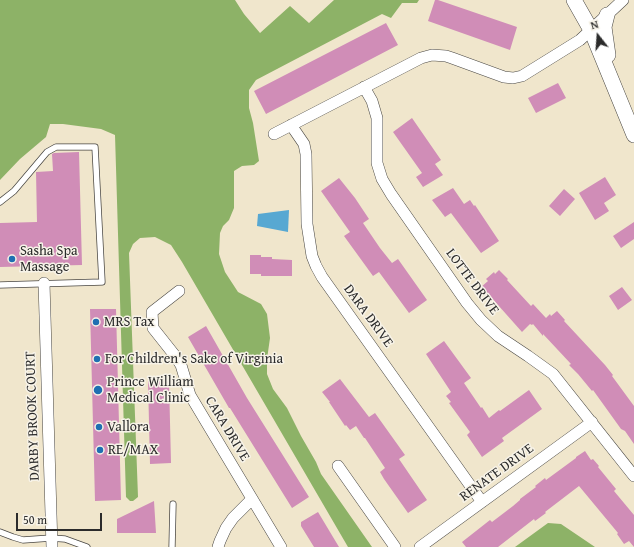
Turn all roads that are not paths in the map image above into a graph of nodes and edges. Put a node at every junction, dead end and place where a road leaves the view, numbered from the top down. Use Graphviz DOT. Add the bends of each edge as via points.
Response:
graph roads {
  1 [pos="574,0"];
  2 [pos="623,0"];
  3 [pos="607,15"];
  4 [pos="591,30"];
  5 [pos="364,87"];
  6 [pos="614,87"];
  7 [pos="291,124"];
  8 [pos="274,134"];
  9 [pos="634,135"];
  10 [pos="0,202"];
  11 [pos="44,284"];
  12 [pos="0,285"];
  13 [pos="180,291"];
  14 [pos="592,422"];
  15 [pos="338,466"];
  16 [pos="634,476"];
  17 [pos="252,499"];
  18 [pos="482,502"];
  19 [pos="173,504"];
  20 [pos="0,532"];
  21 [pos="52,542"];
  22 [pos="86,547"];
  23 [pos="172,547"];
  24 [pos="218,547"];
  25 [pos="281,547"];
  26 [pos="395,547"];
  27 [pos="420,547"];
  1 -- 4 [label="street"];
  2 -- 3 [label="street"];
  3 -- 4 [label="street"];
  3 -- 6 [label="street" via="604,32"];
  4 -- 5 [label="street" via="580,40 522,76 504,77 446,56 432,55"];
  4 -- 6 [label="street"];
  5 -- 7 [label="street"];
  5 -- 14 [label="street, LOTTE DRIVE" via="377,118 377,163 382,179 391,194 481,320 498,336 553,374"];
  6 -- 9 [label="street"];
  7 -- 8 [label="street"];
  7 -- 18 [label="street, DARA DRIVE" via="304,144 306,154 307,224 316,266"];
  10 -- 11 [label="lane" via="14,191 47,152 56,147 95,147 102,282"];
  11 -- 12 [label="lane"];
  11 -- 21 [label="street, DARBY BROOK COURT"];
  13 -- 17 [label="street, CARA DRIVE" via="152,312 153,328 176,356 190,396"];
  14 -- 16 [label="street, LOTTE DRIVE"];
  14 -- 18 [label="street, RENATE DRIVE"];
  15 -- 26 [label="street"];
  17 -- 24 [label="street" via="233,518"];
  17 -- 25 [label="street, CARA DRIVE"];
  18 -- 27 [label="street, RENATE DRIVE"];
  19 -- 23 [label="lane"];
  20 -- 21 [label="lane" via="23,540"];
  21 -- 22 [label="lane" via="65,539"];
}
